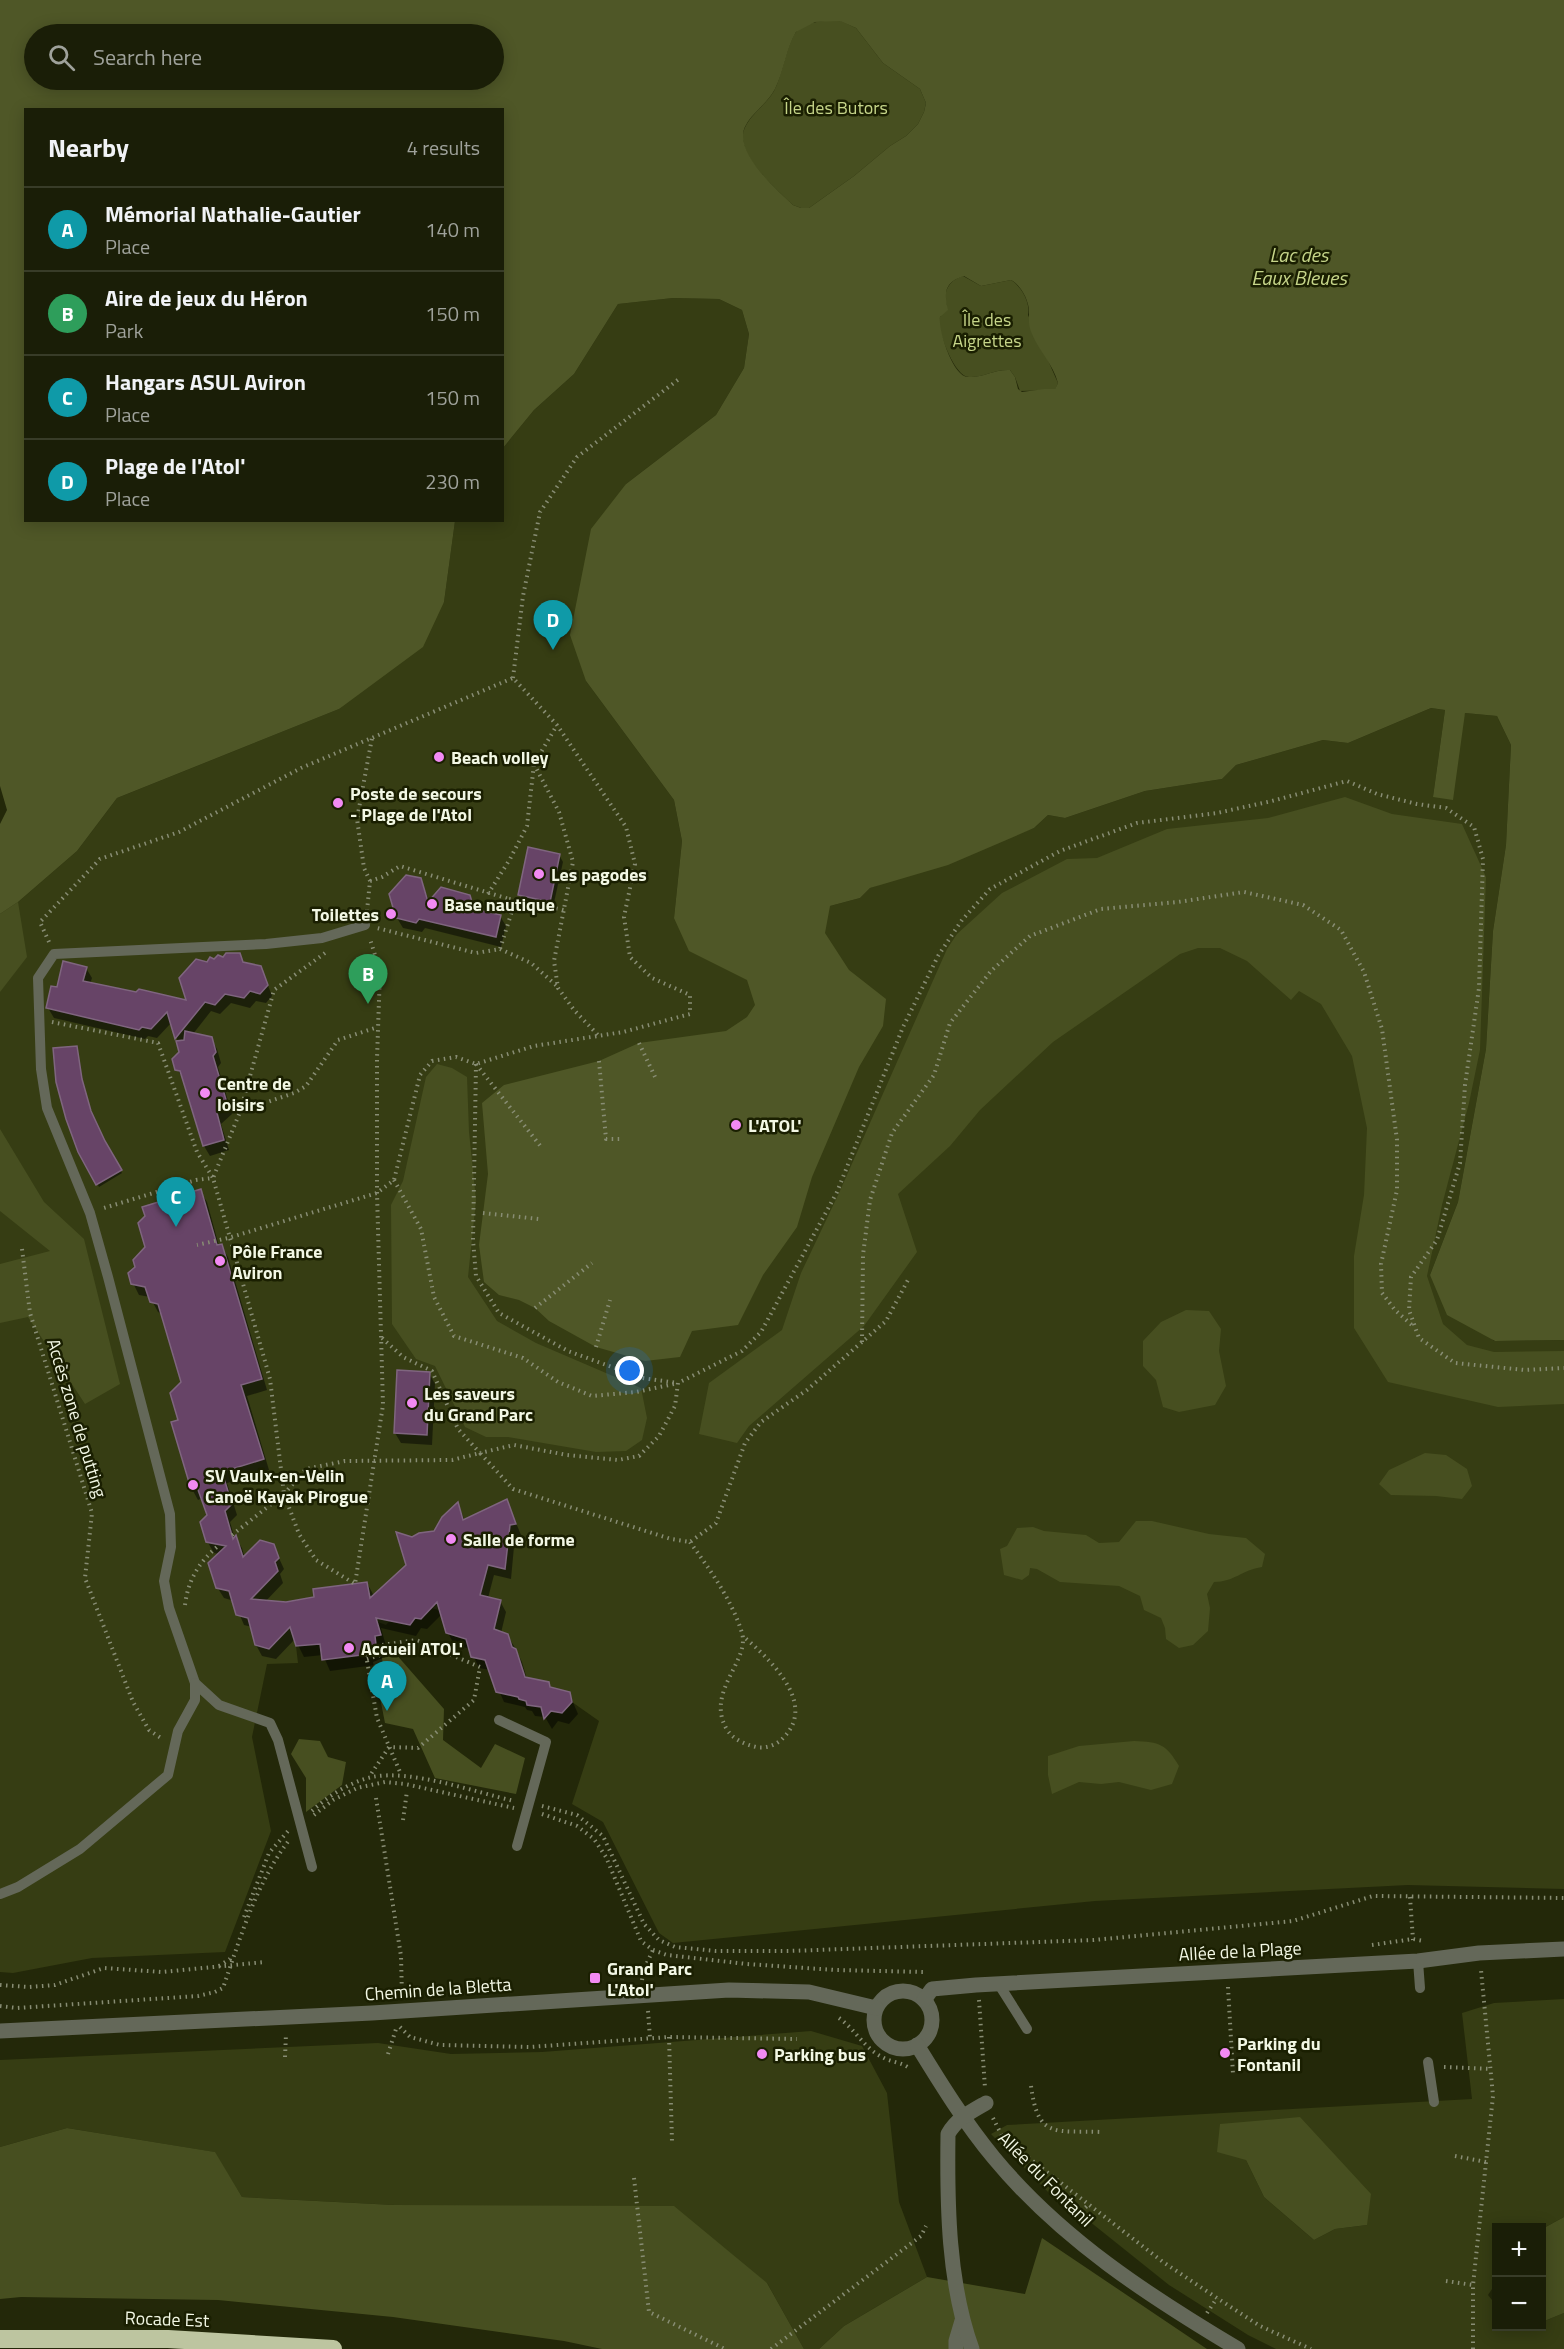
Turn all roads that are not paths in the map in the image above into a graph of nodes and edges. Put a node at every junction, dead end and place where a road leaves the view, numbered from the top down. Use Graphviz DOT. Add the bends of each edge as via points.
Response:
graph roads {
  1 [pos="365,924"];
  2 [pos="195,1683"];
  3 [pos="500,1720"];
  4 [pos="518,1846"];
  5 [pos="312,1868"];
  6 [pos="0,1894"];
  7 [pos="1564,1948"];
  8 [pos="1418,1961"];
  9 [pos="998,1983"];
  10 [pos="1420,1988"];
  11 [pos="924,2000"];
  12 [pos="876,2008"];
  13 [pos="1027,2029"];
  14 [pos="0,2031"];
  15 [pos="917,2045"];
  16 [pos="1428,2062"];
  17 [pos="1434,2102"];
  18 [pos="986,2103"];
  19 [pos="963,2117"];
  20 [pos="962,2321"];
  21 [pos="0,2339"];
  22 [pos="333,2349"];
  23 [pos="956,2349"];
  24 [pos="972,2349"];
  25 [pos="1238,2349"];
  1 -- 2 [label="lane" via="322,938 266,944 54,954 38,978 47,1108 90,1213 170,1514 171,1547 164,1581 169,1608"];
  2 -- 5 [label="lane" via="219,1705 270,1723"];
  2 -- 6 [label="lane" via="195,1700 178,1731 168,1775 80,1849"];
  3 -- 4 [label="lane" via="546,1742"];
  7 -- 8 [label="street, Allée de la Plage"];
  8 -- 9 [label="street, Allée de la Plage"];
  8 -- 10 [label="lane"];
  9 -- 11 [label="street, Allée de la Plage" via="932,1989"];
  9 -- 13 [label="lane"];
  11 -- 12 [label="street" via="908,1991 898,1991"];
  11 -- 15 [label="street" via="932,2024"];
  12 -- 14 [label="street, Chemin de la Bletta" via="809,1992 729,1990"];
  12 -- 15 [label="street" via="874,2026 883,2042 900,2049"];
  15 -- 19 [label="street, Allée du Fontanil"];
  16 -- 17 [label="lane"];
  18 -- 19 [label="street"];
  19 -- 20 [label="street" via="948,2134 947,2218"];
  19 -- 25 [label="street, Allée du Fontanil" via="995,2159 1055,2221 1120,2274"];
  20 -- 23 [label="street"];
  20 -- 24 [label="street"];
  21 -- 22 [label="highway, Rocade Est" via="168,2338"];
}
